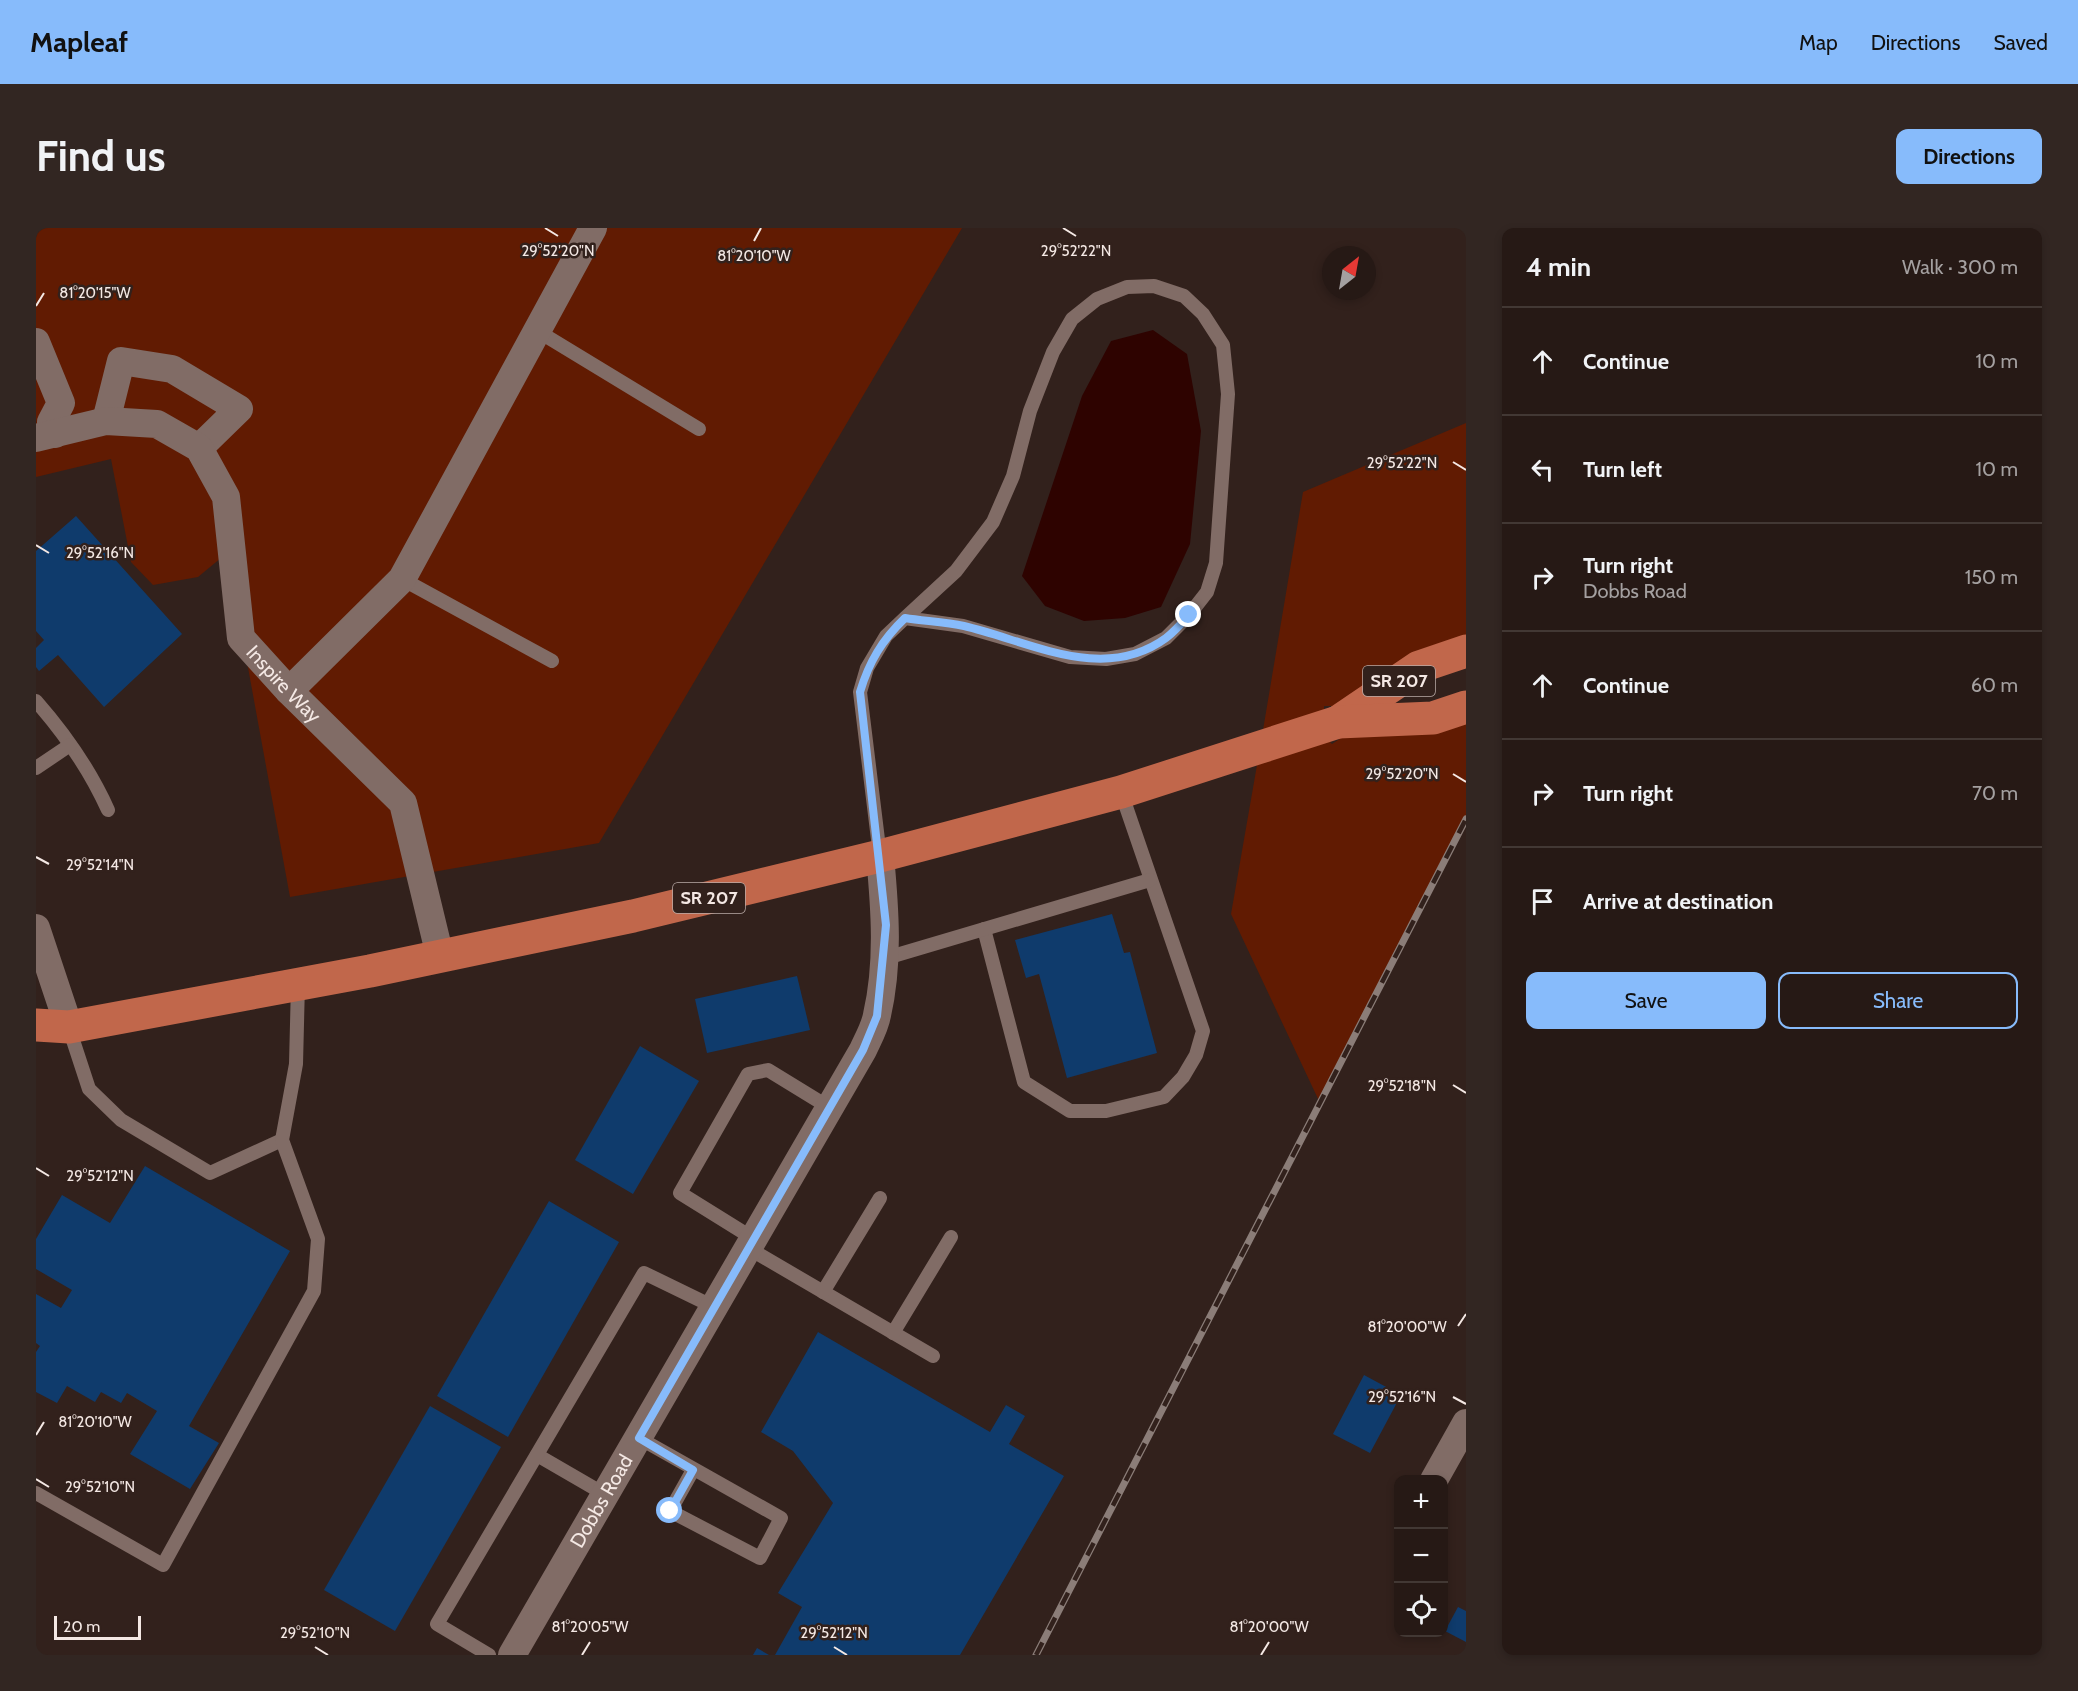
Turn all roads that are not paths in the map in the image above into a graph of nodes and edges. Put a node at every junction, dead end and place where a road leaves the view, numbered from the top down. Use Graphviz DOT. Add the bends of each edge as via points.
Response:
graph roads {
  1 [pos="593,228"];
  2 [pos="536,330"];
  3 [pos="36,342"];
  4 [pos="106,421"];
  5 [pos="44,428"];
  6 [pos="699,429"];
  7 [pos="200,448"];
  8 [pos="402,579"];
  9 [pos="905,618"];
  10 [pos="1466,651"];
  11 [pos="552,661"];
  12 [pos="290,691"];
  13 [pos="36,701"];
  14 [pos="1466,706"];
  15 [pos="1338,722"];
  16 [pos="70,745"];
  17 [pos="36,768"];
  18 [pos="1121,792"];
  19 [pos="108,810"];
  20 [pos="880,856"];
  21 [pos="1150,880"];
  22 [pos="36,928"];
  23 [pos="984,929"];
  24 [pos="440,956"];
  25 [pos="883,959"];
  26 [pos="298,984"];
  27 [pos="36,1026"];
  28 [pos="69,1027"];
  29 [pos="36,1045"];
  30 [pos="830,1108"];
  31 [pos="282,1140"];
  32 [pos="880,1198"];
  33 [pos="951,1237"];
  34 [pos="751,1243"];
  35 [pos="823,1292"];
  36 [pos="714,1307"];
  37 [pos="893,1333"];
  38 [pos="933,1356"];
  39 [pos="1466,1423"];
  40 [pos="639,1438"];
  41 [pos="537,1455"];
  42 [pos="693,1470"];
  43 [pos="1436,1475"];
  44 [pos="36,1493"];
  45 [pos="606,1494"];
  46 [pos="489,1655"];
  47 [pos="512,1655"];
  1 -- 2 [label="street"];
  2 -- 6 [label="lane"];
  2 -- 8 [label="street"];
  3 -- 5 [label="street" via="61,403"];
  4 -- 5 [label="street"];
  4 -- 7 [label="street" via="157,424"];
  4 -- 7 [label="street" via="121,361 172,369 239,409"];
  7 -- 12 [label="street, Inspire Way" via="226,497 241,638"];
  8 -- 11 [label="lane"];
  8 -- 12 [label="street"];
  9 -- 9 [label="lane" via="956,571 993,522 1013,476 1030,411 1053,352 1072,319 1097,299 1126,287 1154,286 1184,296 1203,314 1223,345 1228,394 1216,563 1207,592 1189,615 1166,638 1135,654 1106,659 1070,657 963,626"];
  9 -- 20 [label="lane" via="881,644 867,668 860,692"];
  10 -- 15 [label="highway, SR 207" via="1419,667"];
  12 -- 24 [label="street, Inspire Way" via="403,803"];
  13 -- 16 [label="lane"];
  14 -- 15 [label="highway, SR 207" via="1433,718"];
  15 -- 18 [label="highway, SR 207"];
  16 -- 17 [label="lane"];
  16 -- 19 [label="lane"];
  18 -- 20 [label="highway, SR 207"];
  18 -- 21 [label="lane"];
  20 -- 24 [label="highway, SR 207" via="633,916"];
  20 -- 25 [label="street, Dobbs Road" via="886,925"];
  21 -- 23 [label="lane"];
  21 -- 23 [label="lane" via="1203,1031 1188,1070 1164,1097 1106,1111 1070,1111 1024,1082"];
  22 -- 28 [label="street"];
  23 -- 25 [label="lane"];
  24 -- 26 [label="highway, SR 207"];
  25 -- 30 [label="street, Dobbs Road" via="877,1016 863,1050"];
  26 -- 28 [label="highway, SR 207"];
  26 -- 31 [label="lane" via="296,1064"];
  27 -- 28 [label="highway, SR 207"];
  28 -- 29 [label="highway, SR 207"];
  28 -- 31 [label="lane" via="88,1089 121,1120 210,1173"];
  30 -- 34 [label="street, Dobbs Road"];
  30 -- 34 [label="lane" via="768,1070 748,1074 680,1192"];
  31 -- 44 [label="lane" via="318,1239 314,1292 163,1565"];
  32 -- 35 [label="lane"];
  33 -- 37 [label="lane"];
  34 -- 35 [label="lane"];
  34 -- 36 [label="street, Dobbs Road"];
  35 -- 37 [label="lane"];
  36 -- 40 [label="street, Dobbs Road"];
  36 -- 41 [label="lane" via="644,1273"];
  37 -- 38 [label="lane"];
  39 -- 43 [label="street"];
  40 -- 42 [label="lane"];
  40 -- 45 [label="street, Dobbs Road"];
  41 -- 45 [label="lane"];
  41 -- 46 [label="lane" via="437,1624"];
  42 -- 42 [label="lane" via="781,1518 760,1558 670,1511"];
  45 -- 47 [label="street, Dobbs Road"];
}
